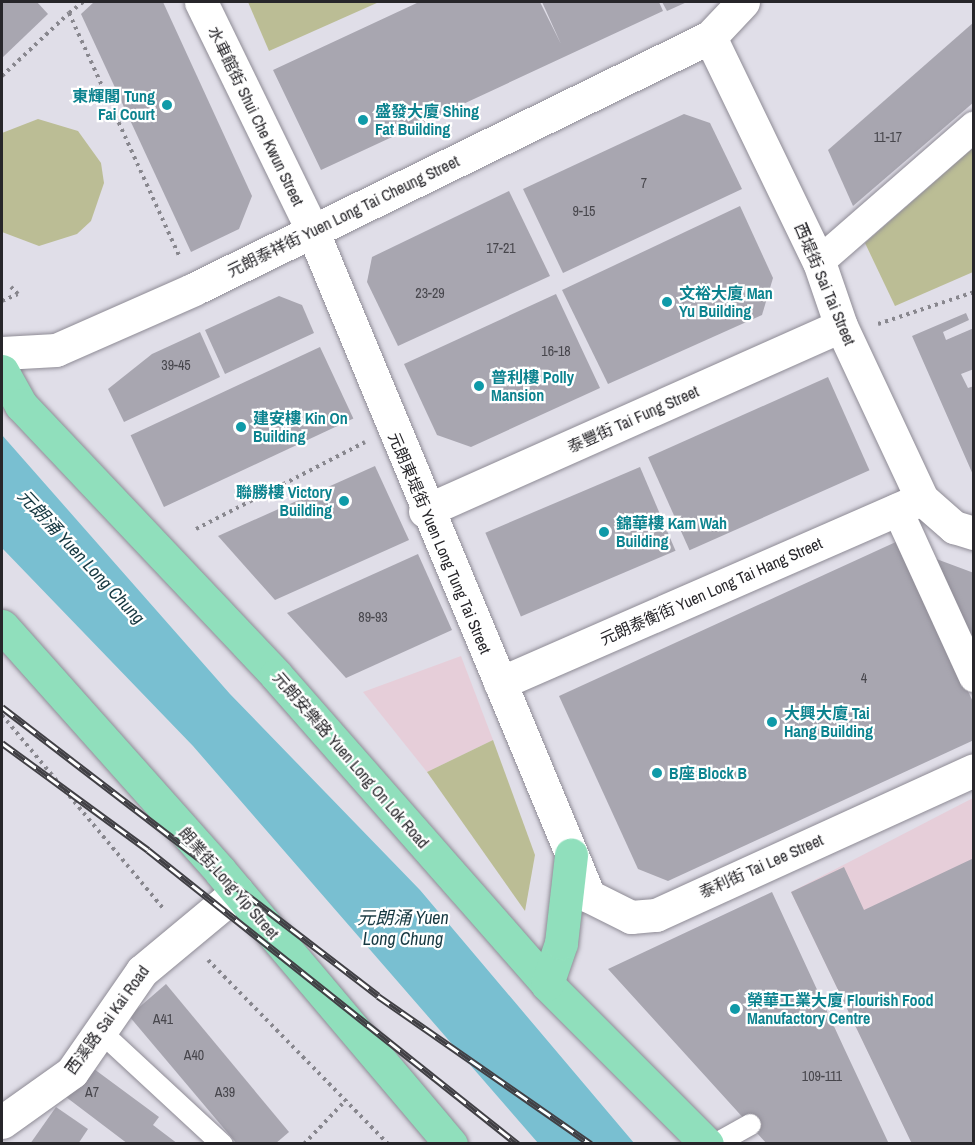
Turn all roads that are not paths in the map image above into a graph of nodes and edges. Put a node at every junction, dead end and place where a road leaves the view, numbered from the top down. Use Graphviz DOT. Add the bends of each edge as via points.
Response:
graph roads {
  1 [pos="201,2"];
  2 [pos="743,2"];
  3 [pos="710,37"];
  4 [pos="974,127"];
  5 [pos="312,230"];
  6 [pos="819,262"];
  7 [pos="841,326"];
  8 [pos="2,353"];
  9 [pos="2,371"];
  10 [pos="910,504"];
  11 [pos="425,511"];
  12 [pos="974,533"];
  13 [pos="2,626"];
  14 [pos="974,678"];
  15 [pos="500,683"];
  16 [pos="974,770"];
  17 [pos="571,855"];
  18 [pos="237,892"];
  19 [pos="547,984"];
  20 [pos="101,1032"];
  21 [pos="2,1122"];
  22 [pos="750,1124"];
  23 [pos="222,1143"];
  24 [pos="451,1143"];
  25 [pos="707,1143"];
  26 [pos="714,1143"];
  1 -- 5 [label="street, 水車館街 Shui Che Kwun Street"];
  2 -- 3 [label="street"];
  3 -- 5 [label="street, 元朗泰祥街 Yuen Long Tai Cheung Street"];
  3 -- 6 [label="street, 西堤街 Sai Tai Street"];
  4 -- 6 [label="street"];
  5 -- 8 [label="street, 元朗泰祥街 Yuen Long Tai Cheung Street" via="56,350"];
  5 -- 11 [label="street, 元朗東堤街 Yuen Long Tung Tai Street"];
  6 -- 7 [label="street, 西堤街 Sai Tai Street"];
  7 -- 10 [label="street, 西堤街 Sai Tai Street"];
  7 -- 11 [label="street, 泰豐街 Tai Fung Street"];
  9 -- 19 [label="main road, 元朗安樂路 Yuen Long On Lok Road" via="21,405 276,675"];
  10 -- 12 [label="street"];
  10 -- 14 [label="street"];
  10 -- 15 [label="street, 元朗泰衡街 Yuen Long Tai Hang Street"];
  11 -- 15 [label="street, 元朗東堤街 Yuen Long Tung Tai Street"];
  13 -- 18 [label="main road, 朗業街 Long Yip Street"];
  15 -- 17 [label="street, 元朗東堤街 Yuen Long Tung Tai Street"];
  16 -- 17 [label="street, 泰利街 Tai Lee Street" via="656,915 631,917 589,896"];
  17 -- 19 [label="main road" via="561,943"];
  18 -- 20 [label="street, 西溪路 Sai Kai Road" via="142,970"];
  18 -- 24 [label="main road, 朗業街 Long Yip Street"];
  19 -- 25 [label="main road, 元朗安樂路 Yuen Long On Lok Road"];
  20 -- 21 [label="street, 西溪路 Sai Kai Road" via="72,1072"];
  20 -- 23 [label="lane"];
  22 -- 26 [label="lane"];
}
